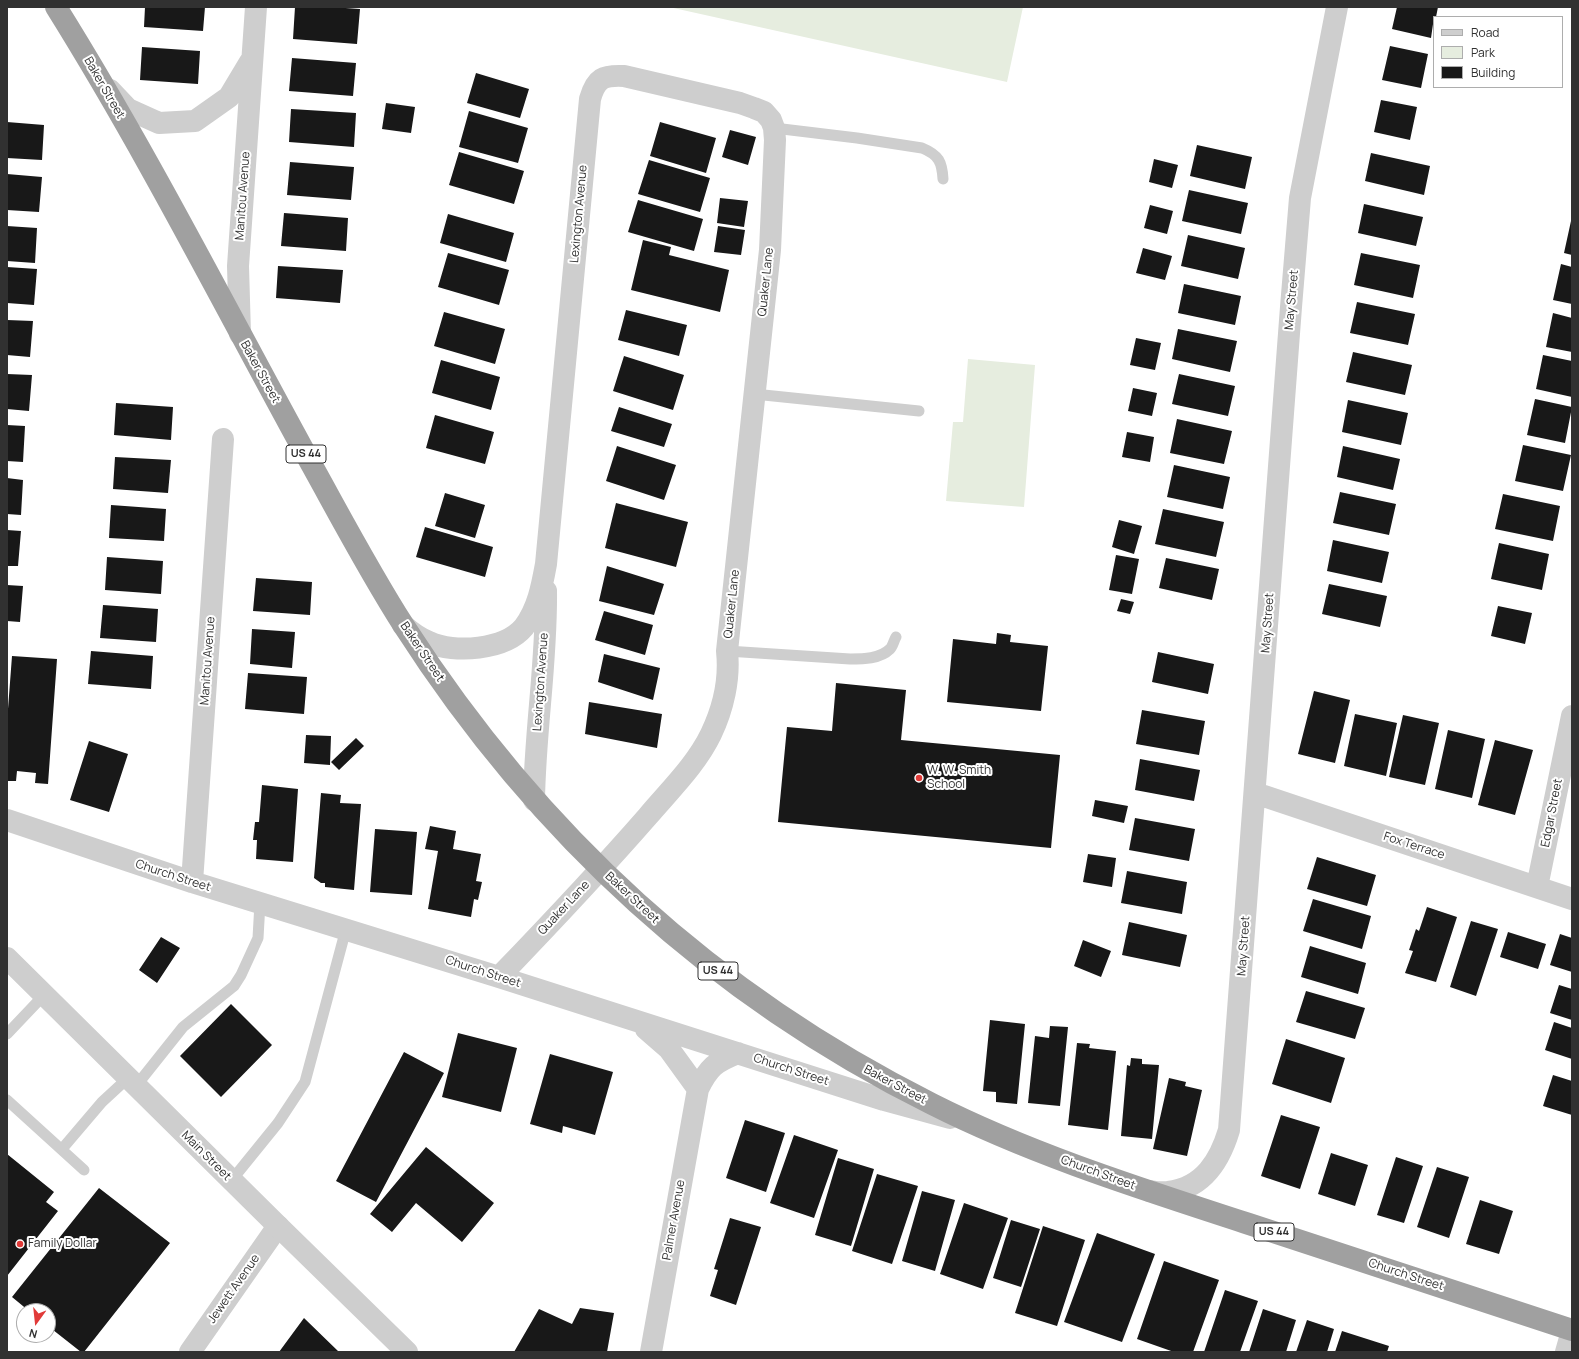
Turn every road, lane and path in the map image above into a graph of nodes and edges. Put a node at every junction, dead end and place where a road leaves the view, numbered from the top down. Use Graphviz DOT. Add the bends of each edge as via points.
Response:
graph roads {
  1 [pos="56,7"];
  2 [pos="256,7"];
  3 [pos="1337,7"];
  4 [pos="252,59"];
  5 [pos="99,78"];
  6 [pos="774,128"];
  7 [pos="942,179"];
  8 [pos="240,334"];
  9 [pos="754,394"];
  10 [pos="919,411"];
  11 [pos="223,439"];
  12 [pos="546,564"];
  13 [pos="402,624"];
  14 [pos="896,637"];
  15 [pos="727,651"];
  16 [pos="1572,716"];
  17 [pos="1255,793"];
  18 [pos="534,800"];
  19 [pos="7,820"];
  20 [pos="600,869"];
  21 [pos="192,882"];
  22 [pos="1537,887"];
  23 [pos="1572,898"];
  24 [pos="260,903"];
  25 [pos="346,929"];
  26 [pos="7,958"];
  27 [pos="499,977"];
  28 [pos="44,994"];
  29 [pos="637,1022"];
  30 [pos="7,1034"];
  31 [pos="738,1052"];
  32 [pos="132,1082"];
  33 [pos="698,1089"];
  34 [pos="7,1100"];
  35 [pos="979,1127"];
  36 [pos="62,1150"];
  37 [pos="84,1170"];
  38 [pos="231,1180"];
  39 [pos="1149,1191"];
  40 [pos="278,1226"];
  41 [pos="1572,1331"];
  42 [pos="190,1352"];
  43 [pos="407,1352"];
  44 [pos="651,1352"];
  45 [pos="1566,1352"];
  1 -- 5 [label="highway, Baker Street / US 44"];
  2 -- 4 [label="street, Manitou Avenue"];
  3 -- 17 [label="street, May Street" via="1300,198"];
  4 -- 5 [label="street, Manitou Avenue" via="229,97 195,121 159,124 128,109"];
  4 -- 8 [label="street, Manitou Avenue" via="238,266"];
  5 -- 8 [label="highway, Baker Street / US 44"];
  6 -- 7 [label="lane" via="922,148 932,152 939,159"];
  6 -- 9 [label="street, Quaker Lane" via="770,250"];
  6 -- 12 [label="street, Lexington Avenue" via="764,112 740,103 624,76 613,75 601,79 594,86 590,99"];
  8 -- 13 [label="highway, Baker Street / US 44"];
  9 -- 10 [label="lane"];
  9 -- 15 [label="street, Quaker Lane"];
  11 -- 21 [label="street, Manitou Avenue"];
  12 -- 13 [label="street, Lexington Avenue" via="532,614 522,628 508,639 476,648 444,647 415,635"];
  12 -- 18 [label="street, Lexington Avenue" via="545,638"];
  13 -- 18 [label="highway, Baker Street / US 44" via="466,716"];
  14 -- 15 [label="lane" via="891,648 880,656 865,659"];
  15 -- 20 [label="street, Quaker Lane" via="724,696 711,734 688,769"];
  16 -- 22 [label="street, Edgar Street"];
  17 -- 22 [label="street, Fox Terrace"];
  17 -- 39 [label="street, May Street" via="1229,1130 1224,1148 1215,1165 1205,1175 1188,1187 1168,1192"];
  18 -- 20 [label="highway, Baker Street / US 44"];
  19 -- 21 [label="street, Church Street"];
  20 -- 27 [label="street, Quaker Lane"];
  20 -- 35 [label="highway, Baker Street / US 44" via="644,911 772,1011 882,1078"];
  21 -- 24 [label="street, Church Street"];
  22 -- 23 [label="street, Fox Terrace"];
  24 -- 25 [label="street, Church Street"];
  24 -- 32 [label="lane" via="258,938 234,986 183,1027"];
  25 -- 27 [label="street, Church Street"];
  25 -- 38 [label="lane" via="304,1082 278,1123"];
  26 -- 28 [label="street, Main Street"];
  27 -- 29 [label="street, Church Street"];
  28 -- 30 [label="lane"];
  28 -- 32 [label="street, Main Street"];
  29 -- 31 [label="street, Church Street"];
  29 -- 33 [label="street" via="669,1048"];
  31 -- 33 [label="street, Palmer Avenue" via="721,1060 706,1073"];
  31 -- 35 [label="street, Church Street" via="884,1100"];
  32 -- 36 [label="lane" via="102,1102"];
  32 -- 38 [label="street, Main Street"];
  33 -- 44 [label="street, Palmer Avenue"];
  34 -- 36 [label="lane"];
  35 -- 39 [label="highway, Church Street / US 44"];
  36 -- 37 [label="lane"];
  38 -- 40 [label="street, Main Street"];
  39 -- 41 [label="highway, Church Street / US 44"];
  40 -- 42 [label="street, Jewett Avenue"];
  40 -- 43 [label="street, Main Street"];
  41 -- 45 [label="street"];
}
